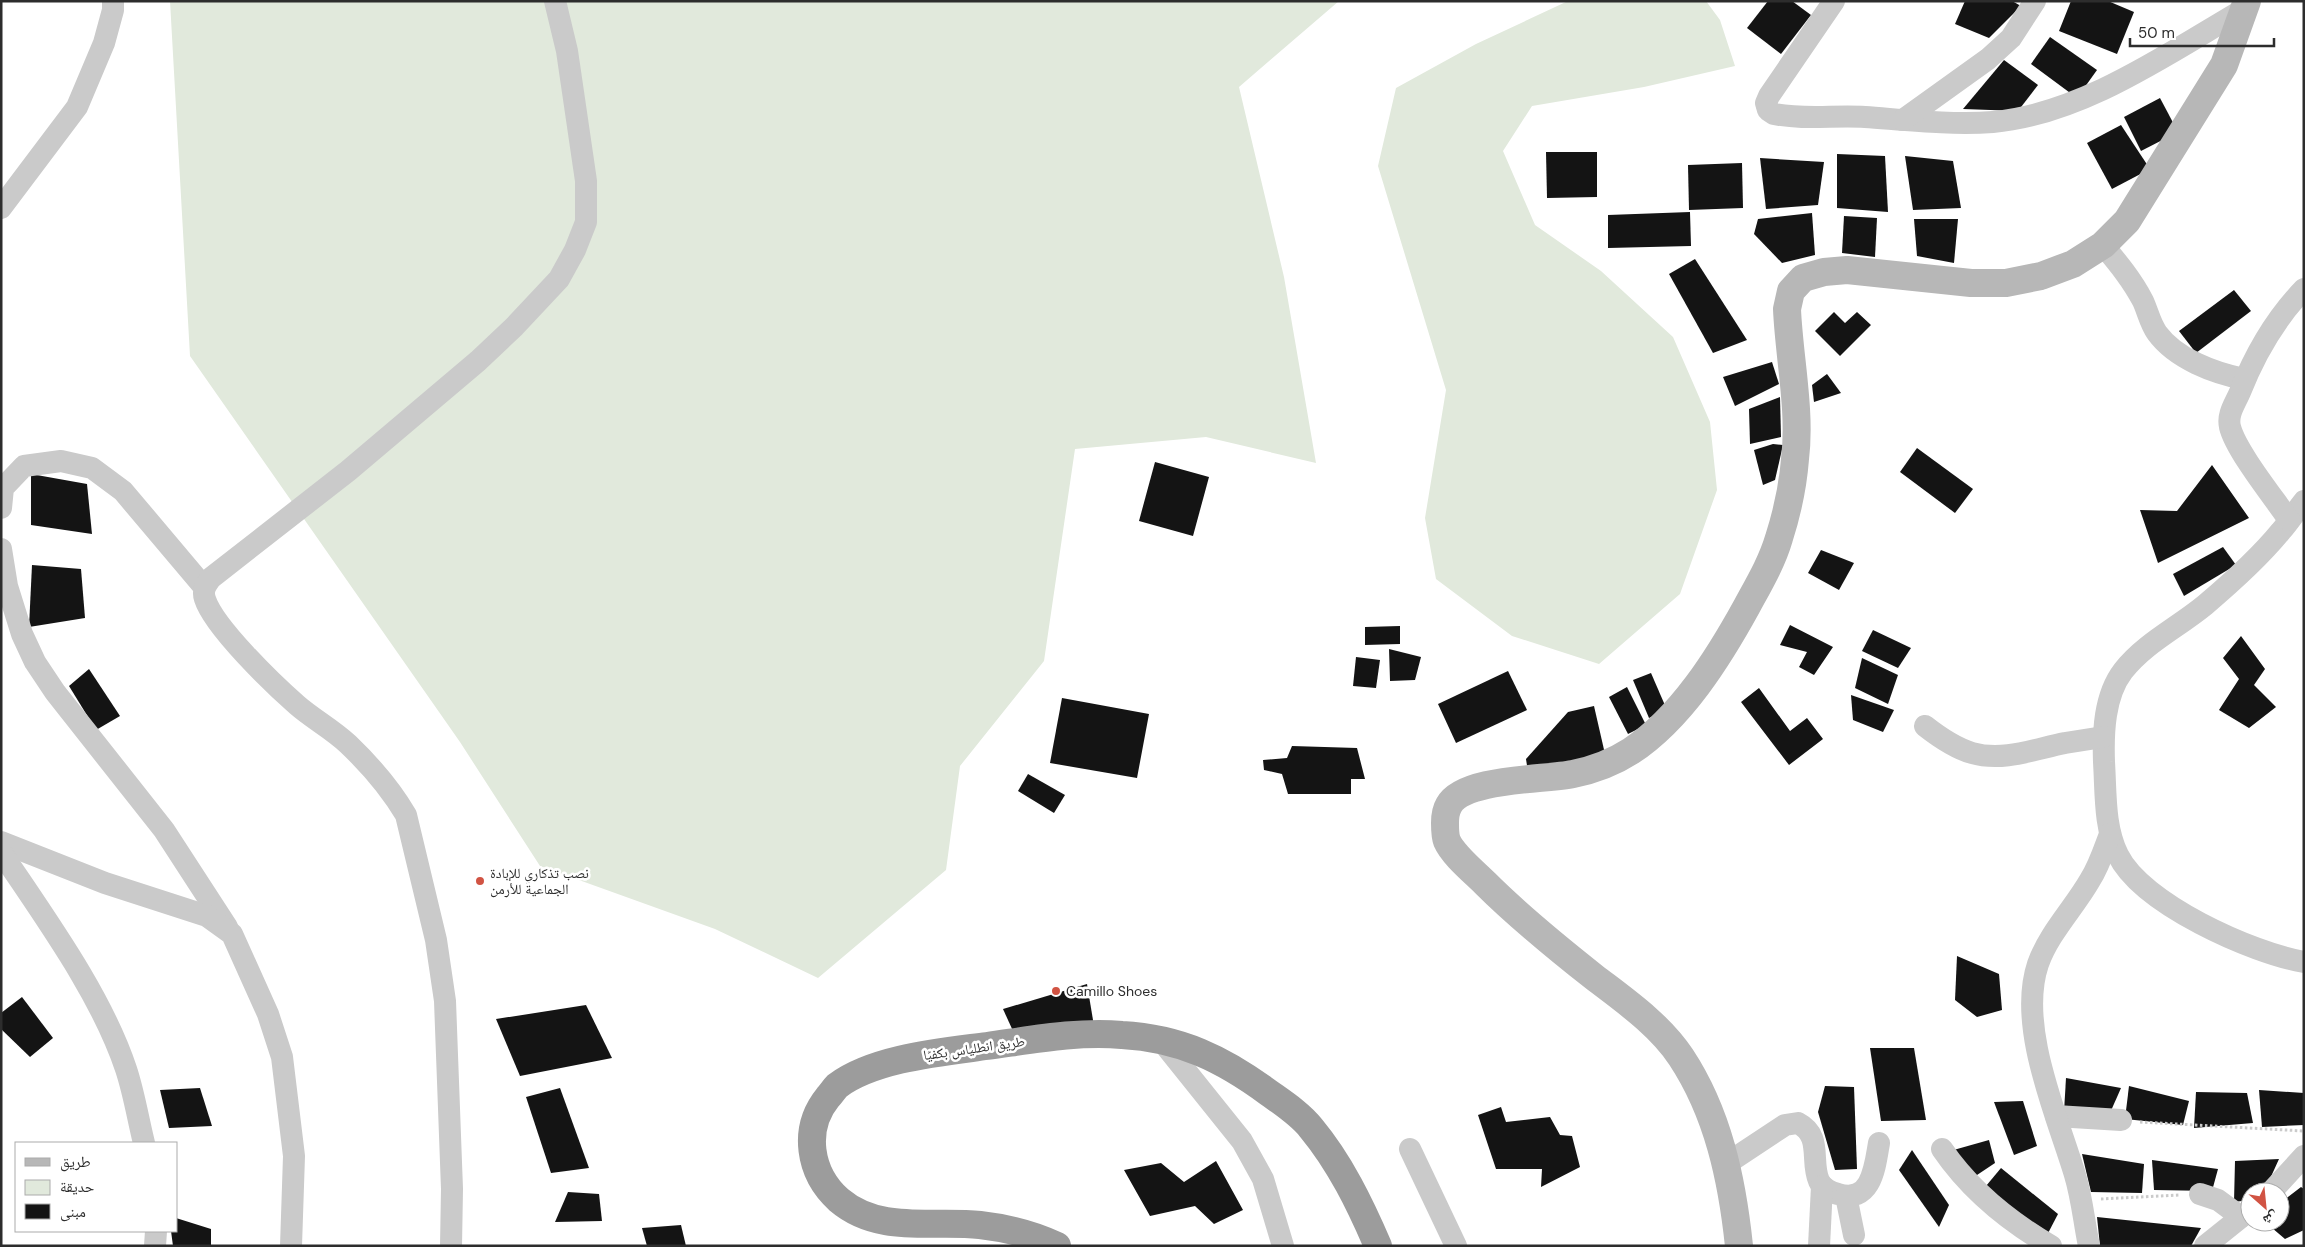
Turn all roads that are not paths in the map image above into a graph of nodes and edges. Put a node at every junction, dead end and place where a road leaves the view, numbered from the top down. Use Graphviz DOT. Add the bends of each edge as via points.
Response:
graph roads {
  1 [pos="113,1"];
  2 [pos="555,1"];
  3 [pos="1834,1"];
  4 [pos="2035,1"];
  5 [pos="2247,5"];
  6 [pos="1903,120"];
  7 [pos="1,208"];
  8 [pos="2103,245"];
  9 [pos="2304,289"];
  10 [pos="2244,379"];
  11 [pos="2304,502"];
  12 [pos="1,508"];
  13 [pos="2289,520"];
  14 [pos="1,550"];
  15 [pos="204,587"];
  16 [pos="1926,726"];
  17 [pos="2103,737"];
  18 [pos="2110,834"];
  19 [pos="1,842"];
  20 [pos="1,852"];
  21 [pos="232,934"];
  22 [pos="2304,962"];
  23 [pos="1161,1040"];
  24 [pos="2056,1116"];
  25 [pos="2121,1120"];
  26 [pos="144,1142"];
  27 [pos="1879,1143"];
  28 [pos="1410,1150"];
  29 [pos="1942,1150"];
  30 [pos="2304,1156"];
  31 [pos="1726,1164"];
  32 [pos="2279,1182"];
  33 [pos="1822,1186"];
  34 [pos="2200,1194"];
  35 [pos="1846,1196"];
  36 [pos="2240,1211"];
  37 [pos="2240,1219"];
  38 [pos="156,1232"];
  39 [pos="1854,1235"];
  40 [pos="155,1246"];
  41 [pos="291,1246"];
  42 [pos="451,1246"];
  43 [pos="1057,1246"];
  44 [pos="1284,1246"];
  45 [pos="1378,1246"];
  46 [pos="1456,1246"];
  47 [pos="1739,1246"];
  48 [pos="1819,1246"];
  49 [pos="2051,1246"];
  50 [pos="2089,1246"];
  51 [pos="2204,1246"];
  1 -- 7 [label="street" via="104,44 77,107"];
  2 -- 15 [label="street" via="567,51 586,181 586,222 559,279 478,362 348,471 211,578"];
  3 -- 6 [label="street" via="1769,96 1766,102 1768,110 1782,116"];
  4 -- 6 [label="street" via="2011,38 1988,60"];
  5 -- 6 [label="street" via="2124,78 2056,108 1994,122"];
  5 -- 8 [label="main road" via="2224,65 2127,221"];
  8 -- 10 [label="street" via="2126,272 2166,344 2184,357 2224,375"];
  8 -- 31 [label="main road" via="2073,264 2041,276 2006,283 1971,283 1847,270 1804,278 1791,291 1787,309 1797,426 1796,458 1788,504 1765,573 1715,661 1653,733 1630,751 1602,766 1573,774 1481,786 1458,794 1448,805 1445,818 1447,842 1466,864 1522,920 1638,1011 1680,1055 1712,1117"];
  9 -- 10 [label="street" via="2290,303"];
  10 -- 13 [label="street" via="2229,415 2230,430 2236,444"];
  11 -- 13 [label="street"];
  12 -- 15 [label="street" via="3,488 24,466 61,461 92,468 123,491"];
  13 -- 17 [label="street" via="2226,586 2204,606 2144,648 2122,673 2109,700"];
  14 -- 21 [label="street" via="7,586 22,634 35,662 164,830"];
  15 -- 42 [label="street" via="205,598 231,638 298,706 348,744 381,779 406,815 436,940 445,1001"];
  16 -- 17 [label="street" via="1954,746 1989,756"];
  17 -- 18 [label="street"];
  18 -- 22 [label="street" via="2119,857 2138,880 2162,900 2234,939 2271,954"];
  18 -- 24 [label="street" via="2091,879 2042,955 2032,988 2035,1030 2048,1094"];
  19 -- 21 [label="street" via="106,883 207,916"];
  20 -- 26 [label="street" via="63,945 106,1022 126,1069"];
  21 -- 41 [label="street" via="268,1014 282,1057 294,1156"];
  23 -- 43 [label="highway, طريق انطلياس بكفيّا" via="1094,1034 912,1056 864,1072 836,1086 818,1109 811,1131 812,1152 820,1176 840,1200 864,1215 884,1222 979,1225 1012,1231"];
  23 -- 44 [label="street" via="1242,1141 1263,1179"];
  23 -- 45 [label="highway, طريق انطلياس بكفيّا" via="1209,1055 1236,1070 1310,1126 1346,1179"];
  24 -- 25 [label="street"];
  24 -- 50 [label="street" via="2082,1200"];
  27 -- 35 [label="street" via="1870,1182 1860,1192"];
  28 -- 46 [label="street"];
  29 -- 49 [label="street" via="1958,1174 1981,1197"];
  30 -- 32 [label="street"];
  31 -- 33 [label="street" via="1785,1125 1798,1123 1809,1132 1815,1143"];
  31 -- 47 [label="main road"];
  33 -- 35 [label="street"];
  33 -- 48 [label="street"];
  34 -- 36 [label="street"];
  35 -- 39 [label="street"];
  37 -- 51 [label="street"];
  38 -- 40 [label="street"];
}
